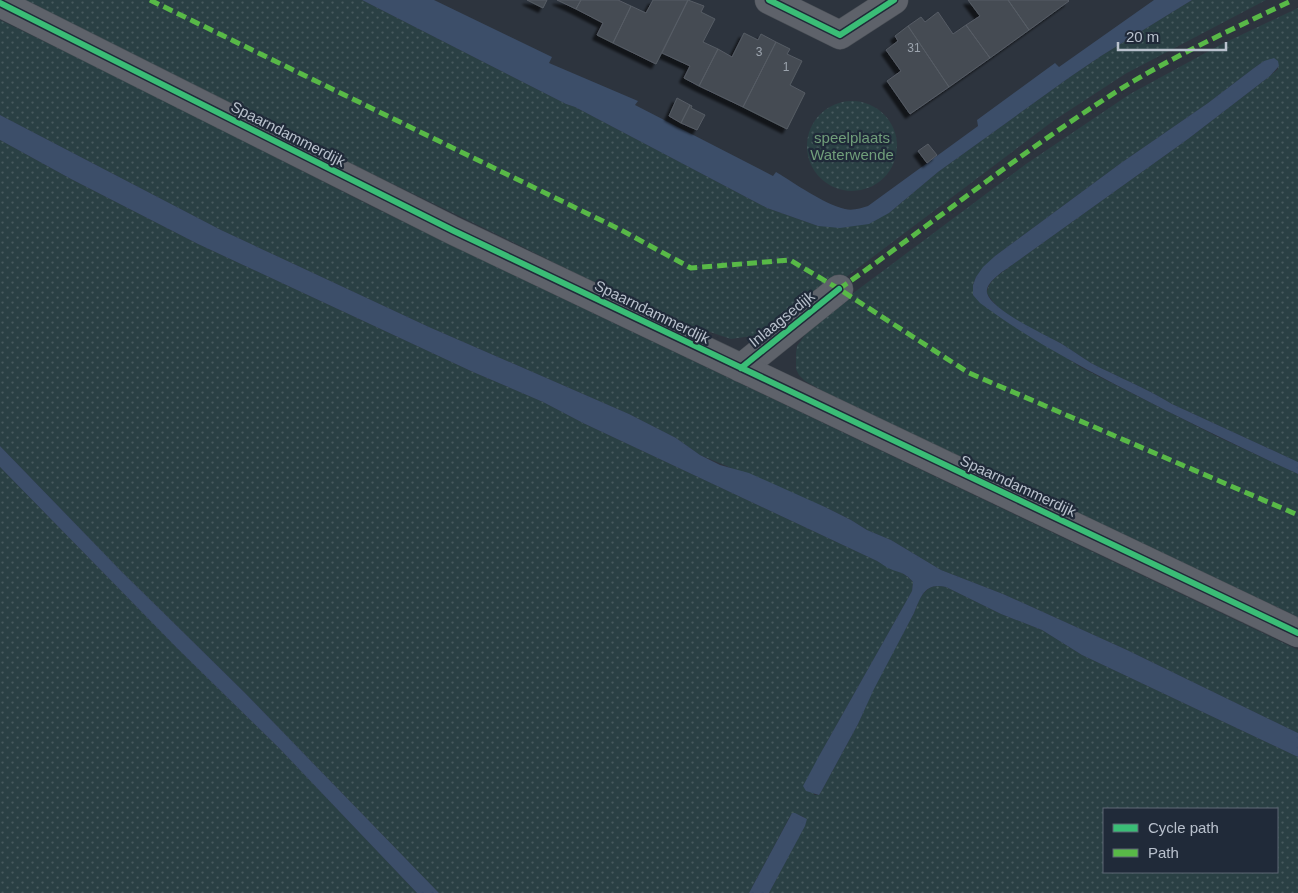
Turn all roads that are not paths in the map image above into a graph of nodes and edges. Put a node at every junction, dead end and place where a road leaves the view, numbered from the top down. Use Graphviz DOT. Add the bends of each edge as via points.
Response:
graph roads {
  1 [pos="769,0"];
  2 [pos="894,0"];
  3 [pos="0,3"];
  4 [pos="839,289"];
  5 [pos="741,368"];
  6 [pos="1298,633"];
  1 -- 2 [label="street" via="840,36"];
  3 -- 5 [label="street, Spaarndammerdijk" via="454,231"];
  4 -- 5 [label="street, Inlaagsedijk"];
  5 -- 6 [label="street, Spaarndammerdijk"];
}
